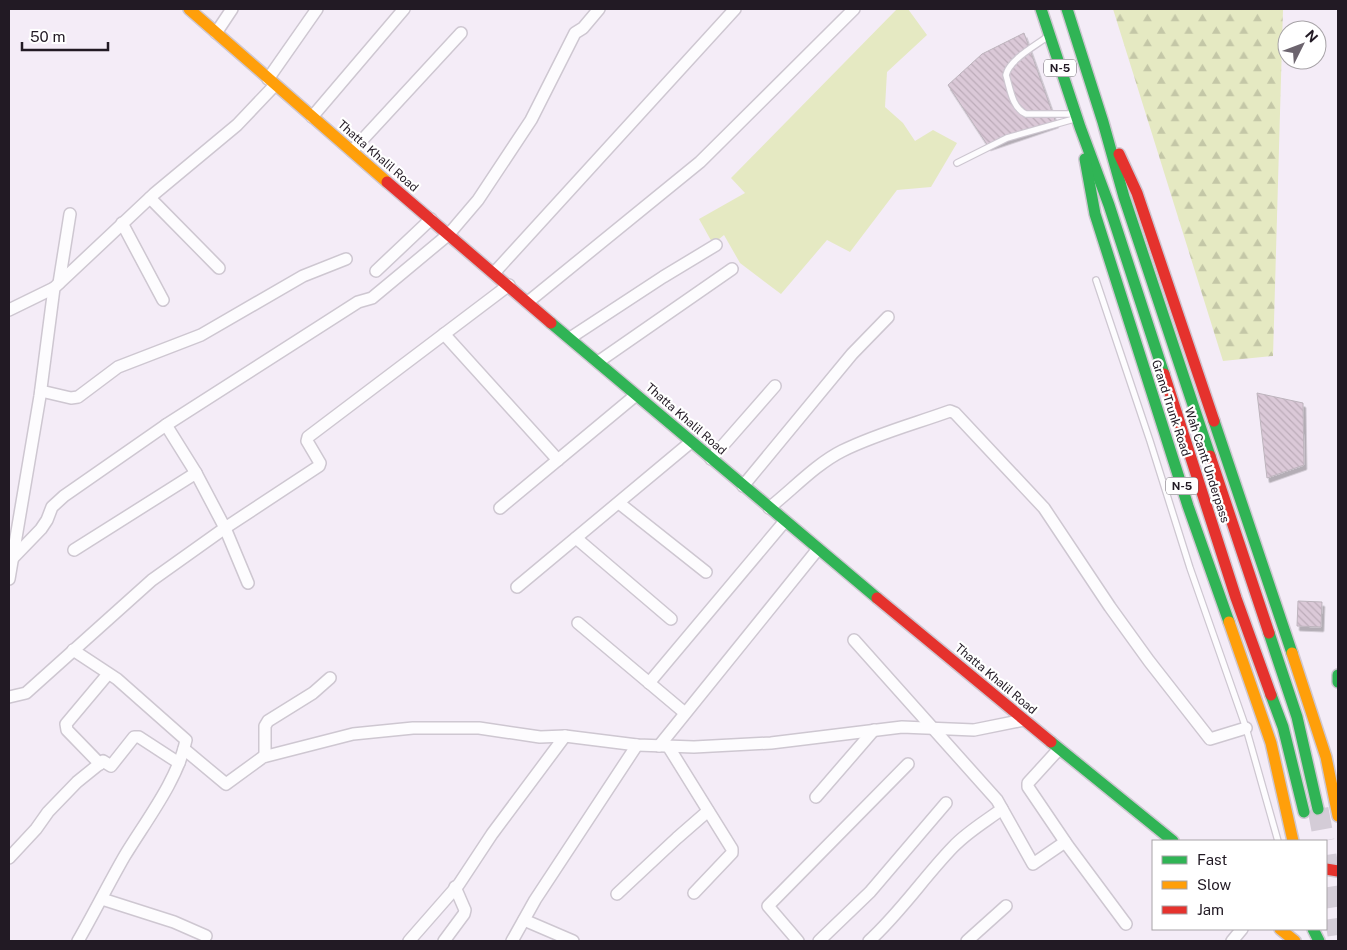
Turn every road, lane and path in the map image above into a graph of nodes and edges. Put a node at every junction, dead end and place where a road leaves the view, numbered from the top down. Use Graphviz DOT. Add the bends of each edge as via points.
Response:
graph roads {
  1 [pos="189,9"];
  2 [pos="232,9"];
  3 [pos="317,9"];
  4 [pos="404,9"];
  5 [pos="599,9"];
  6 [pos="736,9"];
  7 [pos="854,9"];
  8 [pos="1041,9"];
  9 [pos="1067,9"];
  10 [pos="216,33"];
  11 [pos="461,33"];
  12 [pos="1049,34"];
  13 [pos="271,82"];
  14 [pos="312,117"];
  15 [pos="1077,120"];
  16 [pos="1103,122"];
  17 [pos="352,151"];
  18 [pos="957,163"];
  19 [pos="150,198"];
  20 [pos="70,214"];
  21 [pos="431,219"];
  22 [pos="122,223"];
  23 [pos="449,234"];
  24 [pos="716,245"];
  25 [pos="346,260"];
  26 [pos="219,268"];
  27 [pos="732,269"];
  28 [pos="376,271"];
  29 [pos="494,273"];
  30 [pos="1096,280"];
  31 [pos="56,285"];
  32 [pos="508,286"];
  33 [pos="163,300"];
  34 [pos="528,302"];
  35 [pos="9,310"];
  36 [pos="888,317"];
  37 [pos="444,334"];
  38 [pos="570,338"];
  39 [pos="598,362"];
  40 [pos="775,386"];
  41 [pos="41,390"];
  42 [pos="636,395"];
  43 [pos="166,424"];
  44 [pos="691,442"];
  45 [pos="711,459"];
  46 [pos="558,460"];
  47 [pos="196,473"];
  48 [pos="743,486"];
  49 [pos="619,503"];
  50 [pos="1188,506"];
  51 [pos="500,508"];
  52 [pos="769,508"];
  53 [pos="1173,511"];
  54 [pos="785,521"];
  55 [pos="226,528"];
  56 [pos="576,538"];
  57 [pos="818,549"];
  58 [pos="74,550"];
  59 [pos="12,559"];
  60 [pos="706,572"];
  61 [pos="9,579"];
  62 [pos="248,583"];
  63 [pos="518,587"];
  64 [pos="671,620"];
  65 [pos="578,623"];
  66 [pos="854,640"];
  67 [pos="73,650"];
  68 [pos="108,674"];
  69 [pos="1338,675"];
  70 [pos="330,678"];
  71 [pos="1338,682"];
  72 [pos="649,683"];
  73 [pos="9,696"];
  74 [pos="685,713"];
  75 [pos="1024,720"];
  76 [pos="933,728"];
  77 [pos="1246,728"];
  78 [pos="874,730"];
  79 [pos="565,736"];
  80 [pos="638,745"];
  81 [pos="663,746"];
  82 [pos="1059,748"];
  83 [pos="184,750"];
  84 [pos="266,756"];
  85 [pos="179,763"];
  86 [pos="100,764"];
  87 [pos="908,764"];
  88 [pos="816,797"];
  89 [pos="946,803"];
  90 [pos="1318,808"];
  91 [pos="1002,809"];
  92 [pos="708,811"];
  93 [pos="1304,812"];
  94 [pos="1338,816"];
  95 [pos="1172,840"];
  96 [pos="1278,840"];
  97 [pos="1293,840"];
  98 [pos="1065,842"];
  99 [pos="9,858"];
  100 [pos="455,887"];
  101 [pos="617,894"];
  102 [pos="694,894"];
  103 [pos="102,898"];
  104 [pos="1006,906"];
  105 [pos="524,920"];
  106 [pos="1126,924"];
  107 [pos="1241,930"];
  108 [pos="1282,930"];
  109 [pos="1313,930"];
  110 [pos="206,936"];
  111 [pos="1296,939"];
  112 [pos="78,941"];
  113 [pos="409,941"];
  114 [pos="444,941"];
  115 [pos="512,941"];
  116 [pos="573,941"];
  117 [pos="798,941"];
  118 [pos="819,941"];
  119 [pos="868,941"];
  120 [pos="967,941"];
  121 [pos="1232,941"];
  122 [pos="1319,941"];
  1 -- 10 [label="main road, Thatta Khalil Road"];
  2 -- 10 [label="street"];
  3 -- 13 [label="street"];
  4 -- 14 [label="street"];
  5 -- 23 [label="street" via="583,28 574,33 530,120 478,200"];
  6 -- 29 [label="street"];
  7 -- 34 [label="street" via="700,162"];
  8 -- 12 [label="main road, Grand Trunk Road / N-5"];
  9 -- 16 [label="main road, N-5"];
  10 -- 13 [label="main road, Thatta Khalil Road"];
  11 -- 17 [label="street"];
  12 -- 15 [label="main road, Grand Trunk Road / N-5"];
  12 -- 15 [label="lane" via="1007,70 1016,106 1026,114"];
  13 -- 14 [label="main road, Thatta Khalil Road"];
  13 -- 19 [label="street" via="237,125"];
  14 -- 17 [label="main road, Thatta Khalil Road"];
  15 -- 18 [label="lane" via="1007,138"];
  15 -- 50 [label="main road, Grand Trunk Road / N-5" via="1096,214"];
  15 -- 93 [label="main road, Wah Cantt Underpass" via="1112,215 1236,598 1283,727"];
  16 -- 90 [label="main road, Wah Cantt Underpass" via="1124,197 1297,717"];
  16 -- 94 [label="main road, N-5" via="1140,202 1326,757"];
  17 -- 21 [label="main road, Thatta Khalil Road"];
  19 -- 22 [label="street"];
  19 -- 26 [label="street"];
  20 -- 31 [label="street"];
  21 -- 23 [label="main road, Thatta Khalil Road"];
  21 -- 28 [label="street"];
  22 -- 31 [label="street"];
  22 -- 33 [label="street"];
  23 -- 29 [label="main road, Thatta Khalil Road"];
  23 -- 43 [label="street" via="372,298 358,302"];
  24 -- 38 [label="street"];
  25 -- 41 [label="street" via="303,276 201,335 118,367 78,397"];
  27 -- 39 [label="street"];
  29 -- 32 [label="main road, Thatta Khalil Road"];
  30 -- 53 [label="lane"];
  31 -- 35 [label="street"];
  31 -- 41 [label="street"];
  32 -- 34 [label="main road, Thatta Khalil Road"];
  32 -- 37 [label="street"];
  34 -- 38 [label="main road, Thatta Khalil Road"];
  36 -- 48 [label="street" via="852,354"];
  37 -- 46 [label="street"];
  37 -- 55 [label="street" via="308,437 319,466"];
  38 -- 39 [label="main road, Thatta Khalil Road"];
  39 -- 42 [label="main road, Thatta Khalil Road"];
  40 -- 45 [label="street"];
  41 -- 59 [label="street"];
  42 -- 44 [label="main road, Thatta Khalil Road"];
  42 -- 46 [label="street"];
  43 -- 47 [label="street"];
  43 -- 59 [label="street" via="64,496 52,507 41,529"];
  44 -- 45 [label="main road, Thatta Khalil Road"];
  44 -- 49 [label="street"];
  45 -- 48 [label="main road, Thatta Khalil Road"];
  46 -- 51 [label="street"];
  47 -- 55 [label="street"];
  47 -- 58 [label="street"];
  48 -- 52 [label="main road, Thatta Khalil Road"];
  49 -- 56 [label="street"];
  49 -- 60 [label="street"];
  50 -- 53 [label="lane"];
  50 -- 97 [label="main road, Grand Trunk Road / N-5" via="1271,743"];
  52 -- 54 [label="main road, Thatta Khalil Road"];
  52 -- 77 [label="street" via="841,452 950,411 955,413 1044,508 1110,607 1210,739"];
  53 -- 77 [label="lane"];
  54 -- 57 [label="main road, Thatta Khalil Road"];
  54 -- 72 [label="street"];
  55 -- 62 [label="street"];
  55 -- 67 [label="street" via="152,580"];
  56 -- 63 [label="street"];
  56 -- 64 [label="street"];
  57 -- 74 [label="street"];
  57 -- 75 [label="main road, Thatta Khalil Road"];
  59 -- 61 [label="street"];
  65 -- 72 [label="street"];
  66 -- 76 [label="street"];
  67 -- 68 [label="street"];
  67 -- 73 [label="street" via="26,692"];
  68 -- 83 [label="street" via="186,740"];
  68 -- 86 [label="street" via="66,724"];
  69 -- 71 [label="main road"];
  70 -- 84 [label="street" via="313,693 268,721 265,726"];
  72 -- 74 [label="street"];
  74 -- 81 [label="street"];
  75 -- 76 [label="street" via="974,730"];
  75 -- 82 [label="main road, Thatta Khalil Road"];
  76 -- 78 [label="street"];
  76 -- 91 [label="street"];
  77 -- 96 [label="lane"];
  78 -- 81 [label="street" via="771,743"];
  78 -- 88 [label="street"];
  79 -- 80 [label="street"];
  79 -- 84 [label="street" via="478,728 413,728 353,734"];
  79 -- 100 [label="street"];
  80 -- 81 [label="street"];
  80 -- 105 [label="street"];
  81 -- 92 [label="street"];
  82 -- 95 [label="main road, Thatta Khalil Road"];
  82 -- 98 [label="street" via="1028,787"];
  83 -- 84 [label="street" via="226,784"];
  83 -- 85 [label="street"];
  85 -- 86 [label="street" via="136,736 111,766 104,761"];
  85 -- 103 [label="street"];
  86 -- 99 [label="street" via="77,782"];
  87 -- 117 [label="street" via="768,906"];
  89 -- 118 [label="street" via="870,892"];
  91 -- 98 [label="street" via="1033,864"];
  91 -- 119 [label="street" via="955,845"];
  92 -- 101 [label="street"];
  92 -- 102 [label="street" via="732,853"];
  98 -- 106 [label="street"];
  100 -- 113 [label="street"];
  100 -- 114 [label="street" via="465,910"];
  103 -- 110 [label="street"];
  103 -- 112 [label="street"];
  104 -- 120 [label="street"];
  105 -- 115 [label="street"];
  105 -- 116 [label="street"];
  107 -- 121 [label="street"];
  108 -- 111 [label="main road"];
  109 -- 122 [label="main road"];
}
